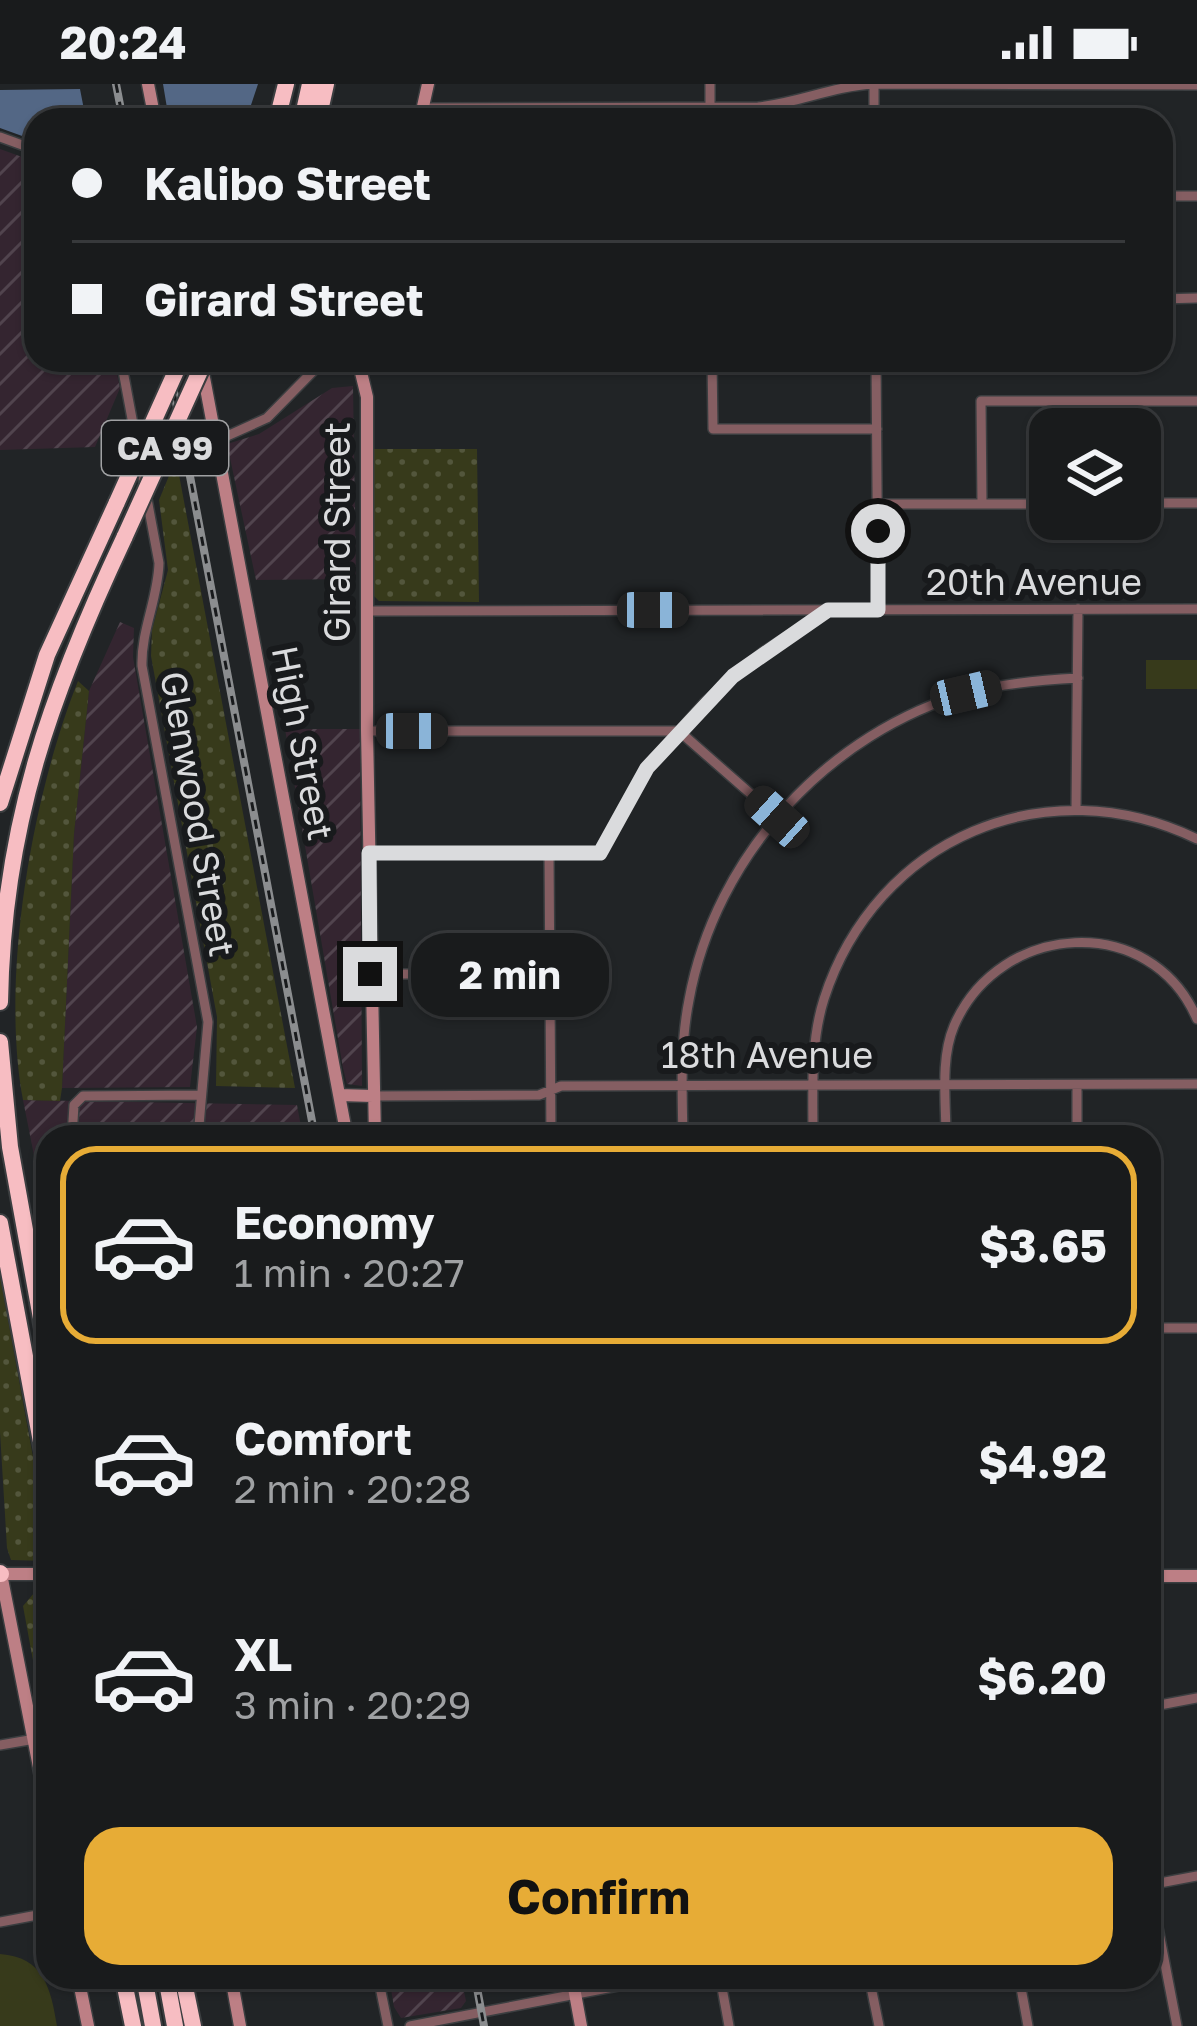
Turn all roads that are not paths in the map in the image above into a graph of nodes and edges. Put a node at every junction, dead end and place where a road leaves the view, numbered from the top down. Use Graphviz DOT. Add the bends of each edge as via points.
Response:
graph roads {
  1 [pos="710,84"];
  2 [pos="874,84"];
  3 [pos="981,84"];
  4 [pos="1197,85"];
  5 [pos="710,107"];
  6 [pos="669,108"];
  7 [pos="123,372"];
  8 [pos="176,372"];
  9 [pos="197,372"];
  10 [pos="204,372"];
  11 [pos="312,372"];
  12 [pos="361,372"];
  13 [pos="712,372"];
  14 [pos="876,372"];
  15 [pos="1197,400"];
  16 [pos="877,429"];
  17 [pos="215,441"];
  18 [pos="1029,503"];
  19 [pos="1161,503"];
  20 [pos="1197,503"];
  21 [pos="878,504"];
  22 [pos="982,504"];
  23 [pos="1078,609"];
  24 [pos="1197,609"];
  25 [pos="828,610"];
  26 [pos="878,610"];
  27 [pos="366,611"];
  28 [pos="1078,678"];
  29 [pos="368,731"];
  30 [pos="679,731"];
  31 [pos="0,803"];
  32 [pos="1076,810"];
  33 [pos="777,817"];
  34 [pos="1197,839"];
  35 [pos="369,853"];
  36 [pos="549,853"];
  37 [pos="370,974"];
  38 [pos="551,974"];
  39 [pos="0,1002"];
  40 [pos="1197,1019"];
  41 [pos="0,1042"];
  42 [pos="813,1084"];
  43 [pos="946,1084"];
  44 [pos="1197,1084"];
  45 [pos="682,1085"];
  46 [pos="1077,1085"];
  47 [pos="550,1091"];
  48 [pos="199,1095"];
  49 [pos="339,1095"];
  50 [pos="374,1096"];
  51 [pos="74,1125"];
  52 [pos="198,1125"];
  53 [pos="345,1125"];
  54 [pos="375,1125"];
  55 [pos="551,1125"];
  56 [pos="682,1125"];
  57 [pos="814,1125"];
  58 [pos="946,1125"];
  59 [pos="1077,1125"];
  60 [pos="0,1222"];
  61 [pos="29,1254"];
  62 [pos="36,1278"];
  63 [pos="36,1292"];
  64 [pos="1161,1328"];
  65 [pos="1197,1328"];
  66 [pos="36,1415"];
  67 [pos="0,1574"];
  68 [pos="36,1574"];
  69 [pos="1161,1576"];
  70 [pos="1197,1576"];
  71 [pos="1197,1698"];
  72 [pos="1161,1705"];
  73 [pos="35,1738"];
  74 [pos="0,1744"];
  75 [pos="36,1744"];
  76 [pos="1197,1876"];
  77 [pos="1161,1882"];
  78 [pos="36,1914"];
  79 [pos="0,1922"];
  80 [pos="1161,1945"];
  81 [pos="80,1989"];
  82 [pos="125,1989"];
  83 [pos="146,1989"];
  84 [pos="168,1989"];
  85 [pos="186,1989"];
  86 [pos="232,1989"];
  87 [pos="380,1989"];
  88 [pos="574,1989"];
  89 [pos="601,1989"];
  90 [pos="722,1989"];
  91 [pos="871,1989"];
  92 [pos="1020,1989"];
  93 [pos="575,1994"];
  94 [pos="88,2026"];
  95 [pos="133,2026"];
  96 [pos="153,2026"];
  97 [pos="175,2026"];
  98 [pos="193,2026"];
  99 [pos="240,2026"];
  100 [pos="388,2026"];
  101 [pos="410,2026"];
  102 [pos="581,2026"];
  103 [pos="730,2026"];
  104 [pos="879,2026"];
  105 [pos="1028,2026"];
  106 [pos="1177,2026"];
  1 -- 5 [label="street"];
  2 -- 3 [label="street"];
  2 -- 5 [label="street" via="782,105"];
  3 -- 4 [label="street"];
  5 -- 6 [label="street"];
  7 -- 48 [label="street, Glenwood Street" via="158,550 142,666 206,1008"];
  8 -- 31 [label="highway, CA 99, bridge" via="40,674"];
  9 -- 39 [label="highway, CA 99, bridge" via="61,680 25,792"];
  10 -- 17 [label="main road, High Street"];
  11 -- 17 [label="street" via="267,418"];
  12 -- 27 [label="main road, Girard Street"];
  13 -- 16 [label="street" via="713,429"];
  14 -- 16 [label="street"];
  15 -- 22 [label="street" via="981,401"];
  16 -- 21 [label="street"];
  17 -- 49 [label="main road, High Street"];
  18 -- 22 [label="street"];
  19 -- 20 [label="street"];
  21 -- 22 [label="street"];
  21 -- 26 [label="street"];
  23 -- 24 [label="street, 20th Avenue"];
  23 -- 26 [label="street, 20th Avenue"];
  23 -- 28 [label="street"];
  25 -- 26 [label="street, 20th Avenue"];
  25 -- 27 [label="street, 20th Avenue"];
  25 -- 30 [label="street" via="733,676"];
  27 -- 29 [label="main road, Girard Street"];
  28 -- 32 [label="street"];
  28 -- 33 [label="street" via="966,693 896,722 832,763"];
  29 -- 30 [label="street"];
  29 -- 35 [label="main road, Girard Street"];
  30 -- 33 [label="street"];
  30 -- 36 [label="street" via="647,768 600,853"];
  32 -- 34 [label="street" via="1134,815"];
  32 -- 42 [label="street" via="974,830 886,892 860,924 824,1000"];
  33 -- 45 [label="street" via="712,920 688,1001"];
  35 -- 36 [label="street"];
  35 -- 37 [label="main road, Girard Street"];
  36 -- 38 [label="street"];
  37 -- 38 [label="street"];
  37 -- 50 [label="main road, Girard Street"];
  38 -- 47 [label="street"];
  40 -- 43 [label="street" via="1178,986 1133,954 1079,941 1024,952 964,1005 952,1030"];
  41 -- 61 [label="highway"];
  42 -- 43 [label="street, 18th Avenue"];
  42 -- 45 [label="street, 18th Avenue"];
  42 -- 57 [label="street"];
  43 -- 46 [label="street, 18th Avenue"];
  43 -- 58 [label="street"];
  44 -- 46 [label="street, 18th Avenue"];
  45 -- 47 [label="street, 18th Avenue"];
  45 -- 56 [label="street"];
  46 -- 59 [label="street"];
  47 -- 50 [label="street, 18th Avenue"];
  47 -- 55 [label="street"];
  48 -- 51 [label="street" via="83,1096"];
  48 -- 52 [label="street, Glenwood Street"];
  49 -- 50 [label="main road, 18th Avenue"];
  49 -- 53 [label="main road, High Street"];
  50 -- 54 [label="main road, Girard Street"];
  60 -- 66 [label="highway"];
  61 -- 62 [label="highway"];
  61 -- 63 [label="highway"];
  64 -- 65 [label="street"];
  67 -- 68 [label="main road"];
  67 -- 73 [label="main road"];
  69 -- 70 [label="main road"];
  71 -- 72 [label="street"];
  73 -- 74 [label="street"];
  73 -- 75 [label="main road"];
  76 -- 77 [label="street"];
  78 -- 79 [label="street"];
  80 -- 106 [label="street"];
  81 -- 94 [label="main road"];
  82 -- 95 [label="highway"];
  83 -- 96 [label="highway"];
  84 -- 97 [label="highway"];
  85 -- 98 [label="highway"];
  86 -- 99 [label="main road"];
  87 -- 100 [label="street"];
  88 -- 93 [label="main road"];
  89 -- 93 [label="street"];
  90 -- 103 [label="street"];
  91 -- 104 [label="street"];
  92 -- 105 [label="street"];
  93 -- 101 [label="street"];
  93 -- 102 [label="main road"];
}
